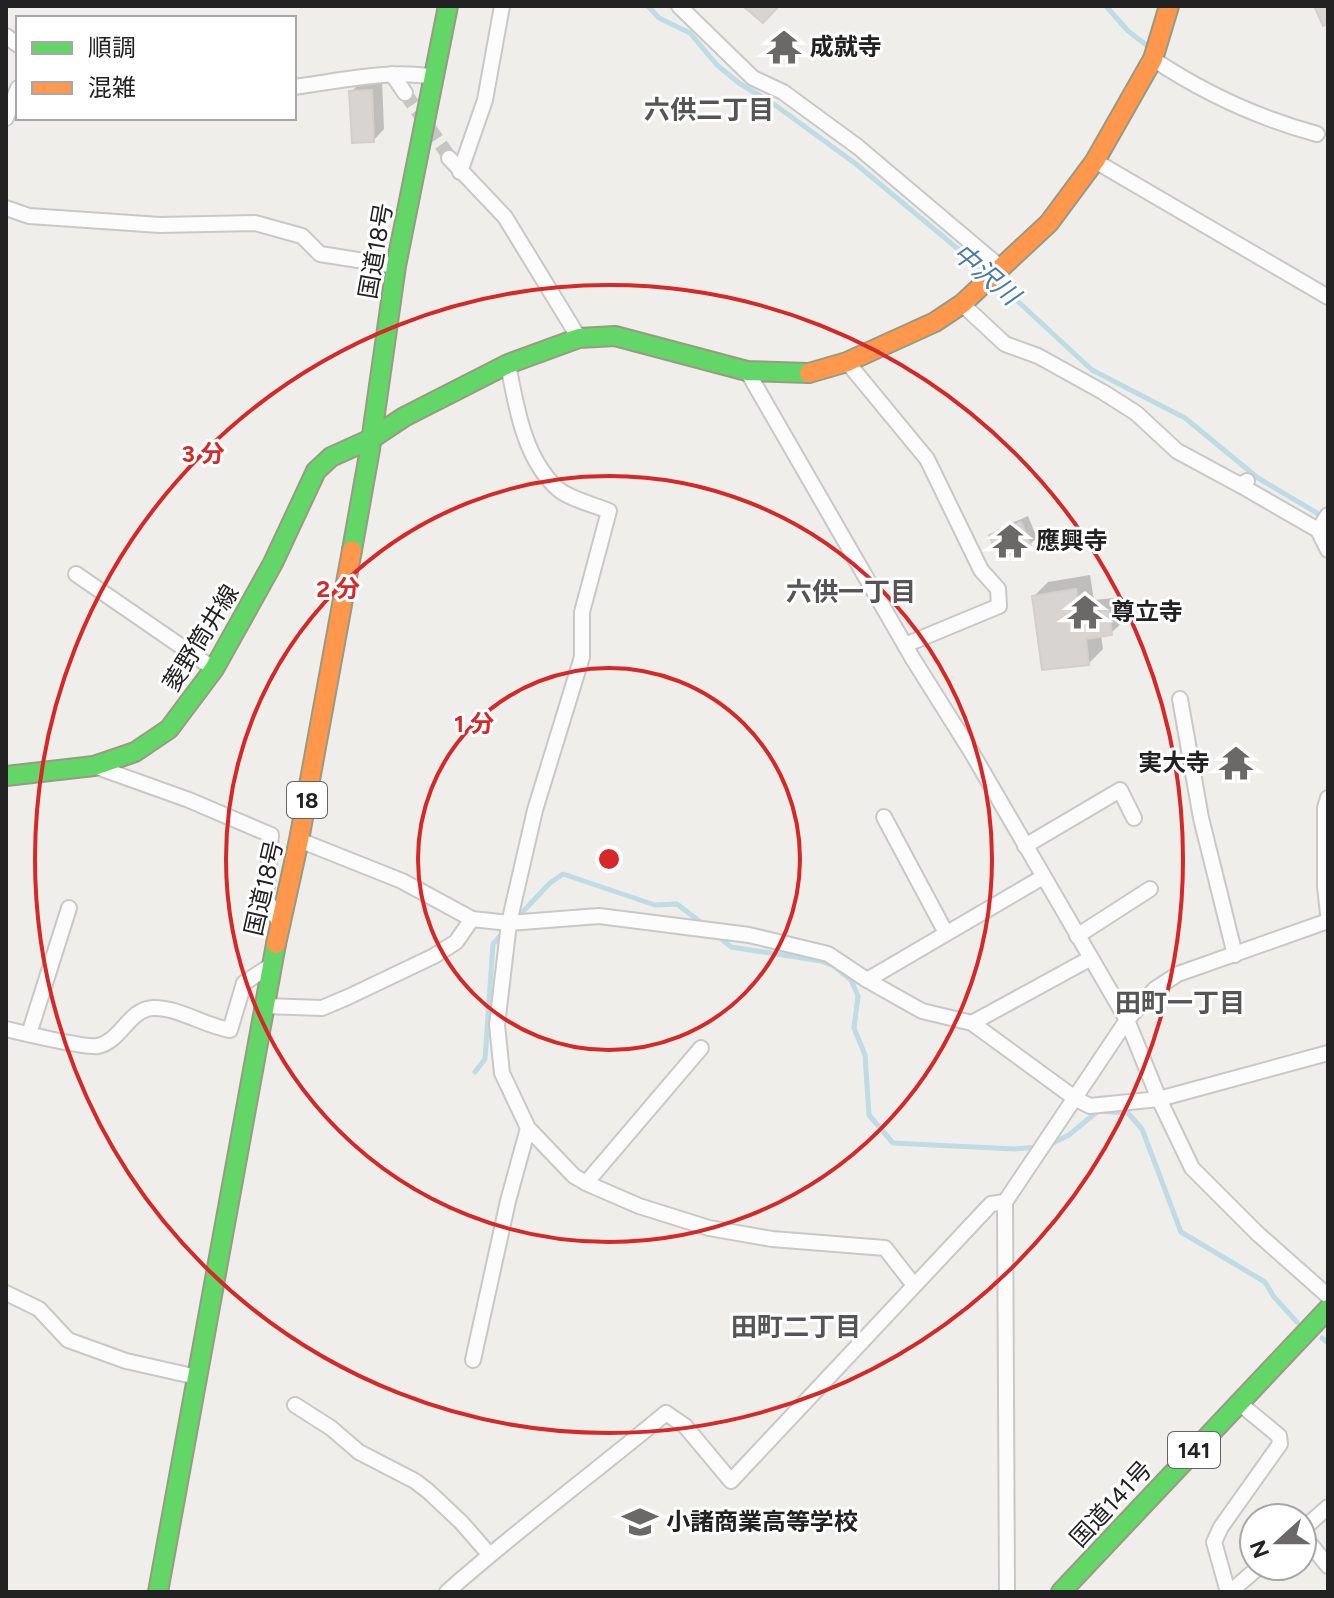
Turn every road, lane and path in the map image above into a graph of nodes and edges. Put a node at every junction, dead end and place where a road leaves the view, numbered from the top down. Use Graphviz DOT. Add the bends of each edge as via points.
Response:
graph roads {
  1 [pos="448,6"];
  2 [pos="502,6"];
  3 [pos="679,6"];
  4 [pos="1169,6"];
  5 [pos="1154,56"];
  6 [pos="392,74"];
  7 [pos="434,77"];
  8 [pos="296,87"];
  9 [pos="16,93"];
  10 [pos="405,93"];
  11 [pos="6,118"];
  12 [pos="1317,134"];
  13 [pos="449,158"];
  14 [pos="1095,161"];
  15 [pos="460,172"];
  16 [pos="6,208"];
  17 [pos="396,266"];
  18 [pos="999,268"];
  19 [pos="1328,297"];
  20 [pos="962,304"];
  21 [pos="579,338"];
  22 [pos="847,362"];
  23 [pos="508,364"];
  24 [pos="747,371"];
  25 [pos="371,439"];
  26 [pos="1328,515"];
  27 [pos="1318,530"];
  28 [pos="1328,550"];
  29 [pos="76,574"];
  30 [pos="905,645"];
  31 [pos="214,669"];
  32 [pos="1180,699"];
  33 [pos="94,766"];
  34 [pos="6,776"];
  35 [pos="1328,798"];
  36 [pos="884,817"];
  37 [pos="1134,818"];
  38 [pos="299,840"];
  39 [pos="1025,846"];
  40 [pos="1043,877"];
  41 [pos="1150,889"];
  42 [pos="69,908"];
  43 [pos="1328,914"];
  44 [pos="472,919"];
  45 [pos="1328,921"];
  46 [pos="509,923"];
  47 [pos="280,924"];
  48 [pos="946,933"];
  49 [pos="1077,936"];
  50 [pos="1235,955"];
  51 [pos="1091,958"];
  52 [pos="271,965"];
  53 [pos="867,980"];
  54 [pos="264,1006"];
  55 [pos="1127,1020"];
  56 [pos="972,1023"];
  57 [pos="6,1029"];
  58 [pos="29,1034"];
  59 [pos="701,1048"];
  60 [pos="1328,1053"];
  61 [pos="1076,1099"];
  62 [pos="1159,1099"];
  63 [pos="528,1128"];
  64 [pos="586,1183"];
  65 [pos="1005,1202"];
  66 [pos="913,1284"];
  67 [pos="6,1293"];
  68 [pos="1328,1296"];
  69 [pos="1328,1309"];
  70 [pos="473,1360"];
  71 [pos="197,1377"];
  72 [pos="1238,1402"];
  73 [pos="295,1405"];
  74 [pos="489,1554"];
  75 [pos="158,1592"];
  76 [pos="447,1592"];
  77 [pos="1007,1592"];
  78 [pos="1061,1592"];
  79 [pos="1229,1592"];
  1 -- 7 [label="main road, 国道18号 / 18"];
  2 -- 15 [label="street" via="485,100"];
  3 -- 18 [label="street" via="753,78 783,92 858,147"];
  4 -- 5 [label="main road, 菱野筒井線"];
  5 -- 12 [label="street" via="1189,83 1259,116"];
  5 -- 14 [label="main road, 菱野筒井線"];
  6 -- 7 [label="street"];
  6 -- 8 [label="street"];
  6 -- 10 [label="street"];
  7 -- 17 [label="main road, 国道18号 / 18"];
  9 -- 11 [label="street"];
  13 -- 15 [label="street"];
  14 -- 18 [label="main road, 菱野筒井線" via="1049,223"];
  14 -- 19 [label="street"];
  15 -- 21 [label="street" via="505,217"];
  16 -- 17 [label="street" via="29,216 160,225 255,223 302,236 320,254"];
  17 -- 25 [label="main road, 国道18号 / 18"];
  18 -- 20 [label="main road, 菱野筒井線"];
  20 -- 22 [label="main road, 菱野筒井線"];
  20 -- 27 [label="street" via="1005,344 1103,392 1136,413 1177,451 1243,483"];
  21 -- 23 [label="main road, 菱野筒井線"];
  21 -- 24 [label="main road, 菱野筒井線" via="615,336"];
  22 -- 24 [label="main road, 菱野筒井線" via="807,373"];
  22 -- 30 [label="street" via="927,459 981,570 998,589 999,606"];
  23 -- 25 [label="main road, 菱野筒井線"];
  23 -- 46 [label="street" via="519,421 539,463 559,490 609,511 582,612 582,657 535,810"];
  24 -- 30 [label="street"];
  25 -- 31 [label="main road, 菱野筒井線" via="331,457 316,471"];
  25 -- 38 [label="main road, 国道18号 / 18"];
  26 -- 27 [label="street"];
  27 -- 28 [label="street"];
  29 -- 31 [label="street"];
  30 -- 39 [label="street"];
  31 -- 33 [label="main road, 菱野筒井線" via="169,729 135,752"];
  32 -- 50 [label="street" via="1201,818"];
  33 -- 34 [label="main road, 菱野筒井線"];
  33 -- 47 [label="street" via="271,835 266,898"];
  35 -- 43 [label="street"];
  36 -- 48 [label="street"];
  37 -- 39 [label="street" via="1120,790"];
  38 -- 44 [label="street" via="402,881"];
  38 -- 47 [label="main road, 国道18号 / 18"];
  39 -- 40 [label="street"];
  40 -- 48 [label="street"];
  40 -- 49 [label="street"];
  41 -- 49 [label="street"];
  42 -- 58 [label="street"];
  44 -- 46 [label="street"];
  44 -- 54 [label="street" via="456,942 434,956 322,1008"];
  45 -- 50 [label="street"];
  46 -- 53 [label="street" via="599,916 749,935 828,954"];
  46 -- 63 [label="street" via="497,1025 502,1073"];
  47 -- 52 [label="main road, 国道18号 / 18"];
  48 -- 53 [label="street"];
  49 -- 51 [label="street"];
  50 -- 55 [label="street" via="1178,974 1155,989"];
  51 -- 55 [label="street"];
  51 -- 56 [label="street"];
  52 -- 54 [label="main road, 国道18号 / 18"];
  52 -- 58 [label="street" via="244,983 230,1030 152,1008 96,1046"];
  53 -- 56 [label="street" via="922,1011"];
  54 -- 71 [label="main road, 国道18号 / 18"];
  55 -- 61 [label="street"];
  55 -- 62 [label="street"];
  56 -- 61 [label="street"];
  57 -- 58 [label="street"];
  59 -- 64 [label="street"];
  60 -- 62 [label="street"];
  61 -- 62 [label="street" via="1090,1106"];
  61 -- 65 [label="street"];
  62 -- 68 [label="street" via="1192,1168"];
  63 -- 64 [label="street"];
  63 -- 70 [label="street"];
  64 -- 66 [label="street" via="709,1228 885,1248"];
  65 -- 66 [label="street" via="991,1204"];
  65 -- 77 [label="street"];
  66 -- 74 [label="street" via="731,1481 685,1426 666,1413"];
  67 -- 71 [label="street" via="39,1309 68,1340 126,1361"];
  69 -- 72 [label="main road, 国道141号 / 141"];
  71 -- 75 [label="main road, 国道18号 / 18"];
  72 -- 78 [label="main road, 国道141号 / 141"];
  72 -- 79 [label="street" via="1279,1436 1280,1444 1214,1542"];
  73 -- 74 [label="street" via="359,1452 415,1481"];
  74 -- 76 [label="street"];
}
